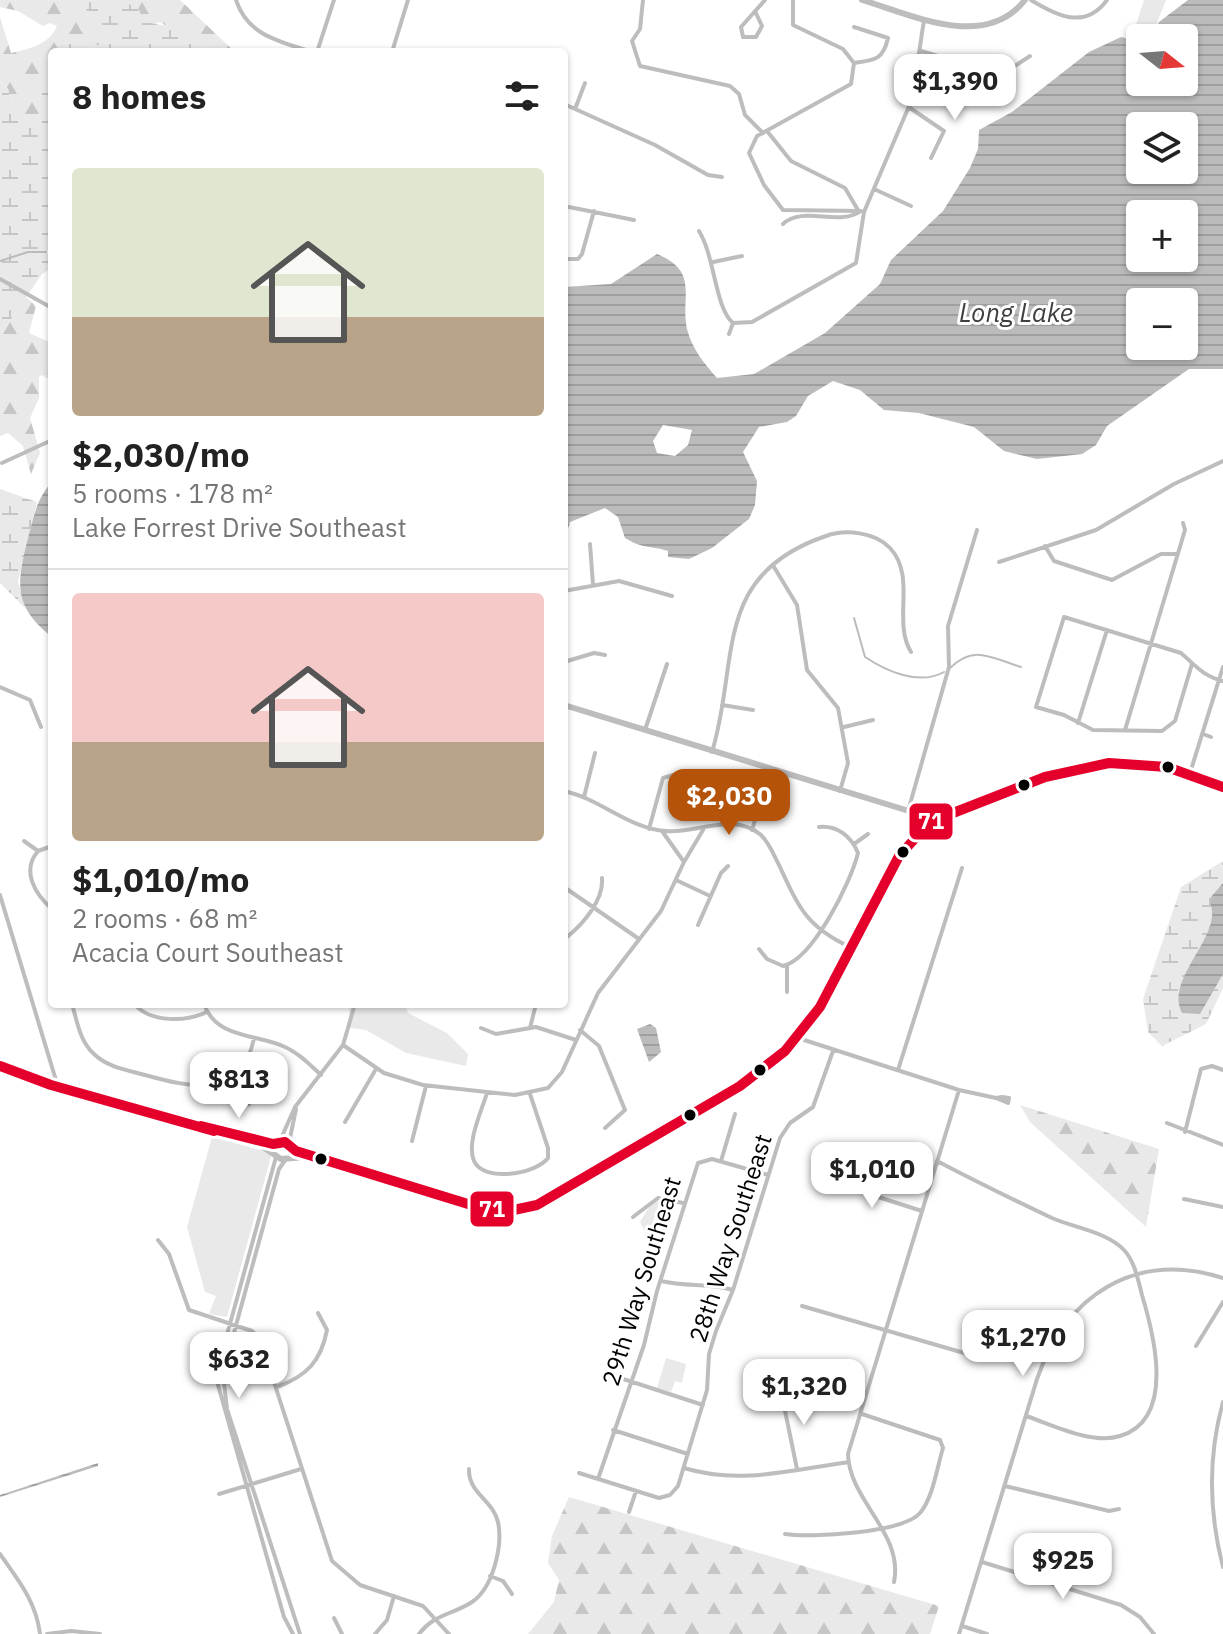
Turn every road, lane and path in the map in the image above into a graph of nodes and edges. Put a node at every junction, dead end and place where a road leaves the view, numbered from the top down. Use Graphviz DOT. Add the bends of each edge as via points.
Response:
graph roads {
  1 [pos="236,0"];
  2 [pos="334,0"];
  3 [pos="408,0"];
  4 [pos="643,0"];
  5 [pos="765,0"];
  6 [pos="793,0"];
  7 [pos="862,0"];
  8 [pos="1025,0"];
  9 [pos="1031,0"];
  10 [pos="1107,0"];
  11 [pos="871,1"];
  12 [pos="755,11"];
  13 [pos="924,18"];
  14 [pos="854,27"];
  15 [pos="303,48"];
  16 [pos="316,48"];
  17 [pos="393,48"];
  18 [pos="921,51"];
  19 [pos="1030,56"];
  20 [pos="854,63"];
  21 [pos="1002,75"];
  22 [pos="585,83"];
  23 [pos="974,93"];
  24 [pos="568,106"];
  25 [pos="910,108"];
  26 [pos="575,109"];
  27 [pos="765,132"];
  28 [pos="931,158"];
  29 [pos="722,177"];
  30 [pos="874,189"];
  31 [pos="911,206"];
  32 [pos="568,207"];
  33 [pos="594,211"];
  34 [pos="862,211"];
  35 [pos="634,220"];
  36 [pos="783,224"];
  37 [pos="699,231"];
  38 [pos="742,256"];
  39 [pos="568,259"];
  40 [pos="713,262"];
  41 [pos="0,279"];
  42 [pos="48,306"];
  43 [pos="733,323"];
  44 [pos="729,334"];
  45 [pos="48,442"];
  46 [pos="1223,461"];
  47 [pos="2,463"];
  48 [pos="1183,523"];
  49 [pos="977,530"];
  50 [pos="590,544"];
  51 [pos="1045,546"];
  52 [pos="1178,554"];
  53 [pos="999,562"];
  54 [pos="773,567"];
  55 [pos="593,585"];
  56 [pos="568,590"];
  57 [pos="672,596"];
  58 [pos="1107,630"];
  59 [pos="1151,644"];
  60 [pos="911,652"];
  61 [pos="605,655"];
  62 [pos="568,661"];
  63 [pos="667,664"];
  64 [pos="1192,664"];
  65 [pos="1223,667"];
  66 [pos="1221,681"];
  67 [pos="0,687"];
  68 [pos="722,705"];
  69 [pos="568,706"];
  70 [pos="753,710"];
  71 [pos="873,720"];
  72 [pos="1078,724"];
  73 [pos="41,727"];
  74 [pos="843,727"];
  75 [pos="645,730"];
  76 [pos="1125,730"];
  77 [pos="1203,734"];
  78 [pos="1211,737"];
  79 [pos="712,752"];
  80 [pos="595,753"];
  81 [pos="1190,773"];
  82 [pos="697,785"];
  83 [pos="1223,787"];
  84 [pos="752,789"];
  85 [pos="840,791"];
  86 [pos="568,792"];
  87 [pos="584,797"];
  88 [pos="908,811"];
  89 [pos="935,819"];
  90 [pos="819,827"];
  91 [pos="706,828"];
  92 [pos="649,829"];
  93 [pos="752,830"];
  94 [pos="662,831"];
  95 [pos="868,834"];
  96 [pos="24,841"];
  97 [pos="854,844"];
  98 [pos="48,847"];
  99 [pos="38,851"];
  100 [pos="684,862"];
  101 [pos="728,866"];
  102 [pos="962,868"];
  103 [pos="602,878"];
  104 [pos="676,880"];
  105 [pos="568,889"];
  106 [pos="0,895"];
  107 [pos="711,896"];
  108 [pos="48,905"];
  109 [pos="594,905"];
  110 [pos="698,925"];
  111 [pos="820,931"];
  112 [pos="568,936"];
  113 [pos="639,939"];
  114 [pos="851,948"];
  115 [pos="759,949"];
  116 [pos="787,965"];
  117 [pos="787,992"];
  118 [pos="73,1008"];
  119 [pos="139,1008"];
  120 [pos="206,1008"];
  121 [pos="354,1008"];
  122 [pos="535,1008"];
  123 [pos="207,1012"];
  124 [pos="481,1028"];
  125 [pos="530,1028"];
  126 [pos="580,1030"];
  127 [pos="254,1038"];
  128 [pos="798,1038"];
  129 [pos="576,1040"];
  130 [pos="343,1045"];
  131 [pos="833,1051"];
  132 [pos="0,1066"];
  133 [pos="376,1069"];
  134 [pos="898,1070"];
  135 [pos="1223,1070"];
  136 [pos="321,1075"];
  137 [pos="229,1078"];
  138 [pos="426,1086"];
  139 [pos="58,1087"];
  140 [pos="959,1090"];
  141 [pos="487,1093"];
  142 [pos="530,1094"];
  143 [pos="996,1098"];
  144 [pos="299,1103"];
  145 [pos="249,1104"];
  146 [pos="735,1114"];
  147 [pos="345,1122"];
  148 [pos="1167,1123"];
  149 [pos="201,1126"];
  150 [pos="605,1128"];
  151 [pos="1185,1132"];
  152 [pos="412,1141"];
  153 [pos="278,1143"];
  154 [pos="1223,1145"];
  155 [pos="291,1147"];
  156 [pos="275,1154"];
  157 [pos="288,1158"];
  158 [pos="721,1161"];
  159 [pos="937,1161"];
  160 [pos="361,1171"];
  161 [pos="768,1175"];
  162 [pos="831,1182"];
  163 [pos="1184,1199"];
  164 [pos="684,1203"];
  165 [pos="1223,1207"];
  166 [pos="922,1211"];
  167 [pos="633,1217"];
  168 [pos="158,1240"];
  169 [pos="1137,1275"];
  170 [pos="1223,1278"];
  171 [pos="661,1281"];
  172 [pos="733,1290"];
  173 [pos="1223,1302"];
  174 [pos="802,1306"];
  175 [pos="318,1313"];
  176 [pos="232,1326"];
  177 [pos="886,1330"];
  178 [pos="1196,1346"];
  179 [pos="971,1355"];
  180 [pos="608,1374"];
  181 [pos="629,1382"];
  182 [pos="276,1387"];
  183 [pos="782,1396"];
  184 [pos="1223,1402"];
  185 [pos="703,1405"];
  186 [pos="862,1414"];
  187 [pos="1026,1416"];
  188 [pos="613,1430"];
  189 [pos="688,1454"];
  190 [pos="849,1462"];
  191 [pos="684,1468"];
  192 [pos="301,1469"];
  193 [pos="469,1469"];
  194 [pos="797,1469"];
  195 [pos="579,1473"];
  196 [pos="598,1479"];
  197 [pos="248,1485"];
  198 [pos="1005,1486"];
  199 [pos="636,1491"];
  200 [pos="219,1494"];
  201 [pos="1119,1509"];
  202 [pos="629,1512"];
  203 [pos="881,1527"];
  204 [pos="785,1534"];
  205 [pos="0,1554"];
  206 [pos="982,1562"];
  207 [pos="1223,1567"];
  208 [pos="490,1576"];
  209 [pos="894,1582"];
  210 [pos="512,1594"];
  211 [pos="394,1596"];
  212 [pos="334,1618"];
  213 [pos="434,1618"];
  214 [pos="962,1626"];
  215 [pos="40,1634"];
  216 [pos="47,1634"];
  217 [pos="100,1634"];
  218 [pos="293,1634"];
  219 [pos="300,1634"];
  220 [pos="342,1634"];
  221 [pos="375,1634"];
  222 [pos="419,1634"];
  223 [pos="449,1634"];
  224 [pos="959,1634"];
  225 [pos="987,1634"];
  226 [pos="1154,1634"];
  1 -- 15 [label="street" via="258,33"];
  2 -- 16 [label="street"];
  3 -- 17 [label="street"];
  4 -- 27 [label="street" via="640,29 632,41 640,66 730,86 739,94 745,115"];
  5 -- 12 [label="street"];
  6 -- 20 [label="street" via="793,25 843,49"];
  7 -- 11 [label="street"];
  8 -- 13 [label="street" via="1007,16 980,26"];
  9 -- 10 [label="street" via="1073,20 1098,10"];
  11 -- 13 [label="street"];
  12 -- 12 [label="street" via="741,27 743,37 756,37 762,26"];
  13 -- 18 [label="street"];
  14 -- 20 [label="street" via="888,38 878,59"];
  18 -- 21 [label="street"];
  18 -- 25 [label="street"];
  19 -- 21 [label="street"];
  20 -- 27 [label="street" via="851,84"];
  21 -- 23 [label="street"];
  22 -- 26 [label="street"];
  24 -- 26 [label="street"];
  25 -- 28 [label="street" via="944,131"];
  25 -- 30 [label="street"];
  26 -- 29 [label="street" via="708,175"];
  27 -- 34 [label="street" via="791,161 845,188"];
  27 -- 34 [label="street" via="749,153 783,210"];
  30 -- 31 [label="street"];
  30 -- 34 [label="street"];
  32 -- 33 [label="street"];
  33 -- 35 [label="street"];
  33 -- 39 [label="street" via="582,254"];
  34 -- 36 [label="street" via="851,216 798,216"];
  34 -- 43 [label="street" via="860,255 853,267 752,322"];
  37 -- 40 [label="street"];
  38 -- 40 [label="street"];
  40 -- 43 [label="street" via="723,310"];
  41 -- 42 [label="street"];
  43 -- 44 [label="street"];
  45 -- 47 [label="street"];
  46 -- 51 [label="street" via="1107,525"];
  48 -- 52 [label="street"];
  49 -- 88 [label="street" via="948,626 949,667"];
  50 -- 55 [label="street"];
  51 -- 52 [label="street" via="1054,561 1112,580 1161,554"];
  51 -- 53 [label="street"];
  52 -- 59 [label="street"];
  54 -- 60 [label="street" via="811,542 843,532 887,545 902,575 901,632"];
  54 -- 68 [label="street" via="748,591 725,670"];
  54 -- 74 [label="street" via="797,605 807,670 834,699"];
  55 -- 56 [label="street"];
  55 -- 57 [label="street" via="619,581"];
  58 -- 59 [label="street"];
  58 -- 72 [label="street"];
  58 -- 72 [label="street" via="1064,617 1036,707"];
  59 -- 64 [label="street" via="1181,653"];
  59 -- 76 [label="street"];
  61 -- 62 [label="street"];
  63 -- 75 [label="street"];
  64 -- 66 [label="street"];
  64 -- 76 [label="street" via="1169,728"];
  65 -- 66 [label="street"];
  66 -- 77 [label="street"];
  67 -- 73 [label="street" via="30,700"];
  68 -- 70 [label="street"];
  68 -- 79 [label="street"];
  69 -- 75 [label="street"];
  71 -- 74 [label="street"];
  72 -- 76 [label="street" via="1093,730"];
  74 -- 85 [label="street" via="848,763"];
  75 -- 79 [label="street"];
  77 -- 78 [label="street"];
  77 -- 81 [label="street"];
  79 -- 85 [label="street"];
  80 -- 87 [label="street"];
  81 -- 83 [label="street"];
  81 -- 89 [label="street" via="1129,762 1082,766"];
  82 -- 92 [label="street" via="677,774 663,778"];
  84 -- 93 [label="street" via="760,804"];
  85 -- 88 [label="street"];
  86 -- 87 [label="street"];
  87 -- 92 [label="street"];
  88 -- 89 [label="street"];
  89 -- 114 [label="street" via="899,856"];
  90 -- 97 [label="street" via="834,828"];
  91 -- 93 [label="street" via="732,823"];
  91 -- 94 [label="street"];
  91 -- 100 [label="street"];
  92 -- 94 [label="street"];
  93 -- 111 [label="street" via="769,845 800,909"];
  94 -- 100 [label="street"];
  95 -- 97 [label="street"];
  96 -- 99 [label="street"];
  97 -- 111 [label="street" via="855,863"];
  98 -- 99 [label="street"];
  99 -- 108 [label="street" via="31,876"];
  100 -- 104 [label="street"];
  101 -- 107 [label="street"];
  102 -- 134 [label="street"];
  103 -- 109 [label="street"];
  104 -- 107 [label="street"];
  104 -- 113 [label="street"];
  105 -- 109 [label="street"];
  106 -- 139 [label="street"];
  107 -- 110 [label="street"];
  109 -- 112 [label="street"];
  109 -- 113 [label="street"];
  111 -- 114 [label="street"];
  111 -- 116 [label="street" via="802,957"];
  113 -- 126 [label="street" via="604,983"];
  114 -- 128 [label="street"];
  115 -- 116 [label="street" via="767,959"];
  116 -- 117 [label="street"];
  118 -- 137 [label="street" via="85,1043 107,1064 193,1087"];
  119 -- 123 [label="street" via="171,1019"];
  120 -- 123 [label="street"];
  121 -- 130 [label="street"];
  122 -- 125 [label="street"];
  123 -- 127 [label="street" via="229,1031"];
  124 -- 125 [label="street" via="496,1034"];
  125 -- 129 [label="street"];
  126 -- 129 [label="street"];
  126 -- 150 [label="street" via="599,1046 625,1110"];
  127 -- 136 [label="street" via="289,1048"];
  127 -- 137 [label="street" via="247,1057"];
  128 -- 131 [label="street"];
  128 -- 160 [label="street" via="743,1084 528,1208 481,1208"];
  129 -- 142 [label="street" via="554,1083"];
  130 -- 133 [label="street"];
  130 -- 136 [label="street"];
  131 -- 134 [label="street"];
  131 -- 161 [label="street, 28th Way Southeast" via="820,1095 784,1131"];
  132 -- 139 [label="street"];
  133 -- 138 [label="street"];
  133 -- 147 [label="street"];
  134 -- 140 [label="street"];
  135 -- 151 [label="street" via="1201,1069"];
  136 -- 144 [label="street"];
  137 -- 145 [label="street"];
  138 -- 141 [label="street"];
  138 -- 152 [label="street"];
  139 -- 149 [label="street"];
  140 -- 143 [label="street"];
  140 -- 159 [label="street"];
  141 -- 142 [label="street"];
  141 -- 142 [label="street" via="473,1160 495,1173 535,1169 548,1158"];
  144 -- 153 [label="street"];
  144 -- 155 [label="street"];
  146 -- 158 [label="street"];
  148 -- 151 [label="street"];
  149 -- 153 [label="street"];
  149 -- 156 [label="street" via="266,1146"];
  151 -- 154 [label="street"];
  153 -- 155 [label="street"];
  153 -- 156 [label="street"];
  155 -- 157 [label="street"];
  155 -- 160 [label="street"];
  156 -- 157 [label="street"];
  156 -- 176 [label="street"];
  157 -- 160 [label="street" via="302,1156"];
  157 -- 176 [label="street" via="279,1169"];
  158 -- 161 [label="street"];
  158 -- 164 [label="street, 29th Way Southeast" via="698,1163"];
  159 -- 166 [label="street"];
  159 -- 169 [label="street" via="1113,1242 1129,1256"];
  161 -- 172 [label="street, 28th Way Southeast"];
  162 -- 166 [label="street"];
  163 -- 165 [label="street"];
  164 -- 167 [label="street" via="658,1198"];
  164 -- 171 [label="street, 29th Way Southeast"];
  166 -- 177 [label="street"];
  168 -- 176 [label="street" via="169,1254 189,1310"];
  169 -- 170 [label="street" via="1187,1270"];
  169 -- 187 [label="street" via="1092,1296 1062,1325 1045,1357"];
  169 -- 187 [label="street" via="1155,1365 1146,1418 1130,1432 1109,1438"];
  171 -- 172 [label="street"];
  171 -- 181 [label="street, 29th Way Southeast"];
  172 -- 185 [label="street, 28th Way Southeast" via="709,1354"];
  173 -- 178 [label="street"];
  174 -- 177 [label="street"];
  175 -- 182 [label="street" via="327,1330 320,1357 306,1374"];
  176 -- 182 [label="street" via="260,1339"];
  176 -- 197 [label="street" via="224,1396"];
  177 -- 179 [label="street"];
  177 -- 186 [label="street"];
  180 -- 181 [label="street"];
  181 -- 185 [label="street"];
  181 -- 188 [label="street, 29th Way Southeast"];
  182 -- 192 [label="street"];
  183 -- 194 [label="street"];
  184 -- 207 [label="street" via="1212,1484"];
  185 -- 189 [label="street, 28th Way Southeast"];
  186 -- 190 [label="street"];
  186 -- 203 [label="street" via="935,1436 943,1448 919,1514"];
  187 -- 198 [label="street"];
  188 -- 189 [label="street"];
  188 -- 196 [label="street, 29th Way Southeast"];
  189 -- 191 [label="street, 28th Way Southeast"];
  190 -- 194 [label="street"];
  190 -- 203 [label="street"];
  191 -- 194 [label="street" via="722,1478"];
  191 -- 199 [label="street, 28th Way Southeast" via="670,1495 659,1498"];
  192 -- 197 [label="street"];
  192 -- 211 [label="street" via="332,1561 352,1581"];
  193 -- 208 [label="street" via="474,1489 499,1524"];
  195 -- 196 [label="street, 28th Way Southeast"];
  196 -- 199 [label="street, 28th Way Southeast"];
  197 -- 200 [label="street"];
  197 -- 218 [label="street"];
  197 -- 219 [label="street"];
  198 -- 201 [label="street"];
  198 -- 206 [label="street"];
  199 -- 202 [label="street"];
  203 -- 204 [label="street" via="823,1537"];
  203 -- 209 [label="street" via="897,1561"];
  205 -- 215 [label="street" via="25,1588"];
  206 -- 214 [label="street"];
  206 -- 226 [label="street" via="1121,1605"];
  208 -- 210 [label="street" via="503,1581"];
  208 -- 213 [label="street" via="472,1602"];
  211 -- 213 [label="street" via="423,1606"];
  211 -- 221 [label="street" via="387,1620"];
  212 -- 220 [label="street"];
  213 -- 222 [label="street"];
  213 -- 223 [label="street"];
  214 -- 224 [label="street"];
  214 -- 225 [label="street"];
  216 -- 217 [label="street"];
}
